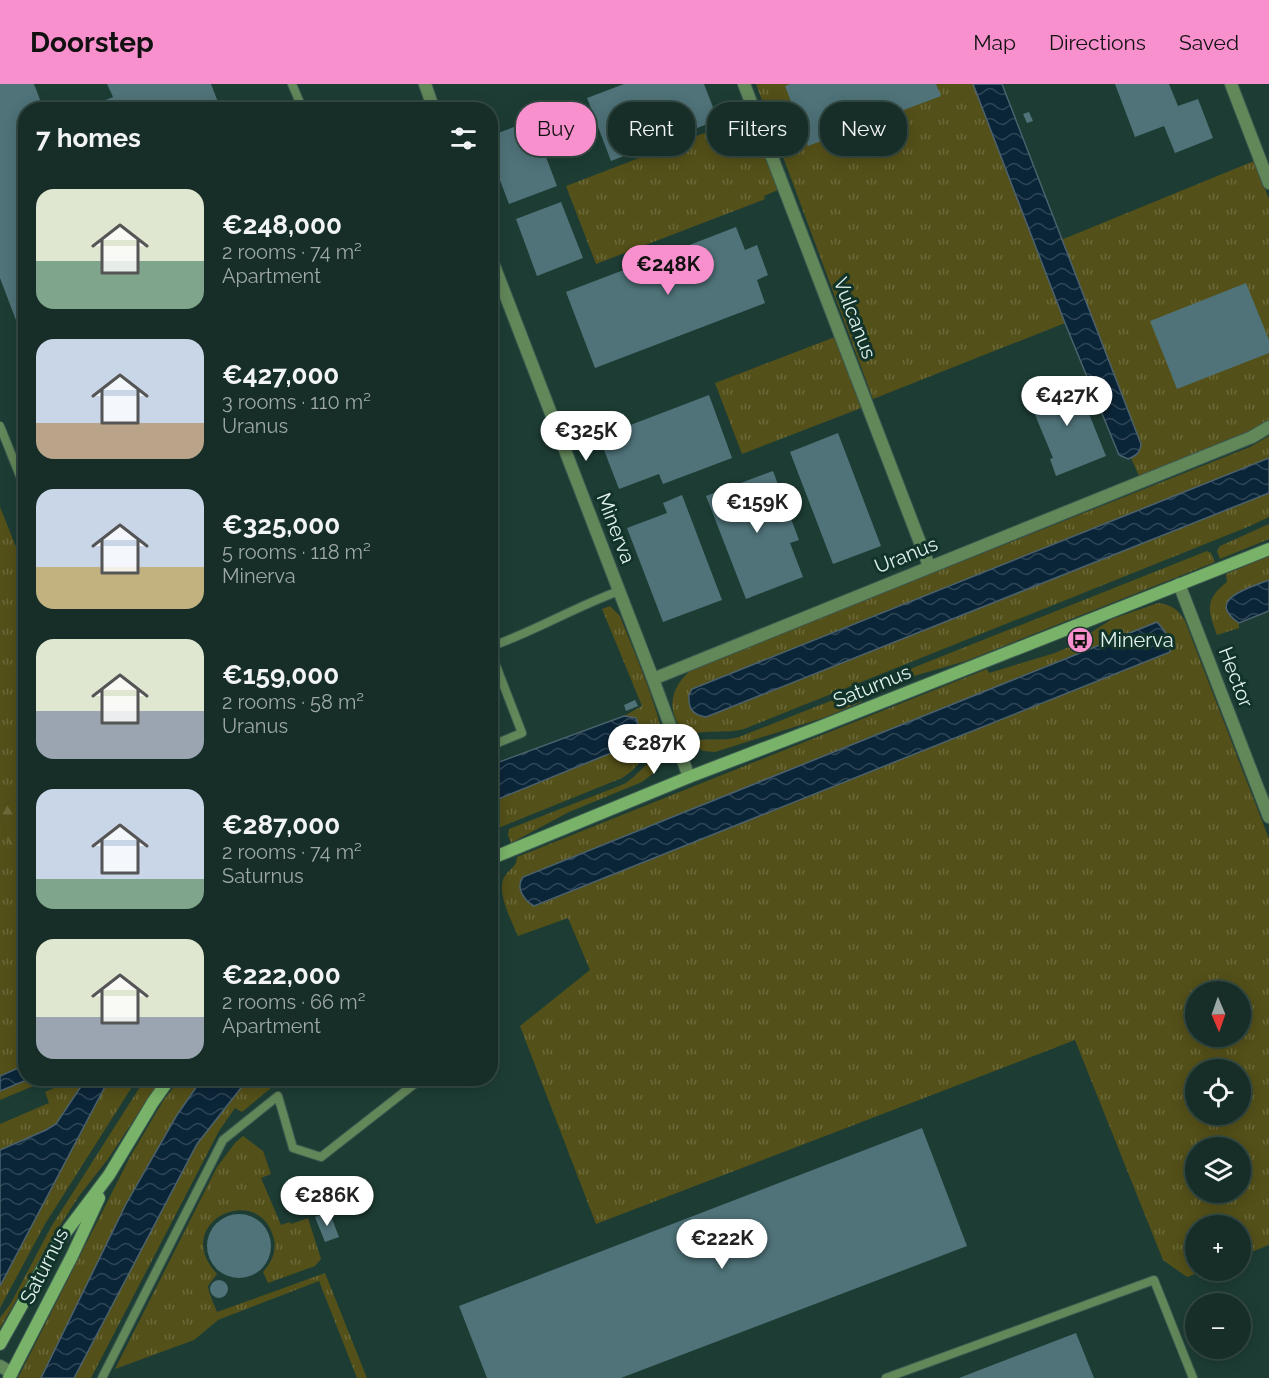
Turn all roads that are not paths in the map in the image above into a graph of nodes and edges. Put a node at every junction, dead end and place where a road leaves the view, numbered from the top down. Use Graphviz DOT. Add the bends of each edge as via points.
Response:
graph roads {
  1 [pos="292,84"];
  2 [pos="425,84"];
  3 [pos="744,84"];
  4 [pos="1231,84"];
  5 [pos="300,102"];
  6 [pos="431,102"];
  7 [pos="1269,183"];
  8 [pos="498,276"];
  9 [pos="0,426"];
  10 [pos="1269,427"];
  11 [pos="18,471"];
  12 [pos="1268,548"];
  13 [pos="929,566"];
  14 [pos="1179,584"];
  15 [pos="619,591"];
  16 [pos="498,645"];
  17 [pos="498,669"];
  18 [pos="653,679"];
  19 [pos="498,743"];
  20 [pos="689,777"];
  21 [pos="1269,817"];
  22 [pos="498,856"];
  23 [pos="164,1086"];
  24 [pos="412,1086"];
  25 [pos="109,1175"];
  26 [pos="0,1344"];
  27 [pos="0,1366"];
  28 [pos="10,1376"];
  29 [pos="102,1378"];
  30 [pos="886,1378"];
  31 [pos="1192,1378"];
  1 -- 5 [label="lane"];
  2 -- 6 [label="street"];
  3 -- 13 [label="street, Vulcanus"];
  4 -- 7 [label="street"];
  8 -- 15 [label="street, Minerva"];
  9 -- 11 [label="lane"];
  10 -- 13 [label="street, Uranus"];
  12 -- 14 [label="main road, Saturnus"];
  13 -- 18 [label="street, Uranus"];
  14 -- 20 [label="main road, Saturnus"];
  14 -- 21 [label="street, Hector"];
  15 -- 16 [label="lane"];
  15 -- 18 [label="street, Minerva"];
  17 -- 19 [label="lane" via="522,733"];
  18 -- 20 [label="street"];
  20 -- 22 [label="main road, Saturnus"];
  23 -- 25 [label="main road, Saturnus"];
  24 -- 29 [label="lane" via="321,1157 293,1148 278,1096 223,1140"];
  25 -- 26 [label="main road, Saturnus" via="54,1248"];
  25 -- 28 [label="main road, Saturnus"];
  27 -- 28 [label="street"];
  30 -- 31 [label="lane" via="1154,1280"];
}
